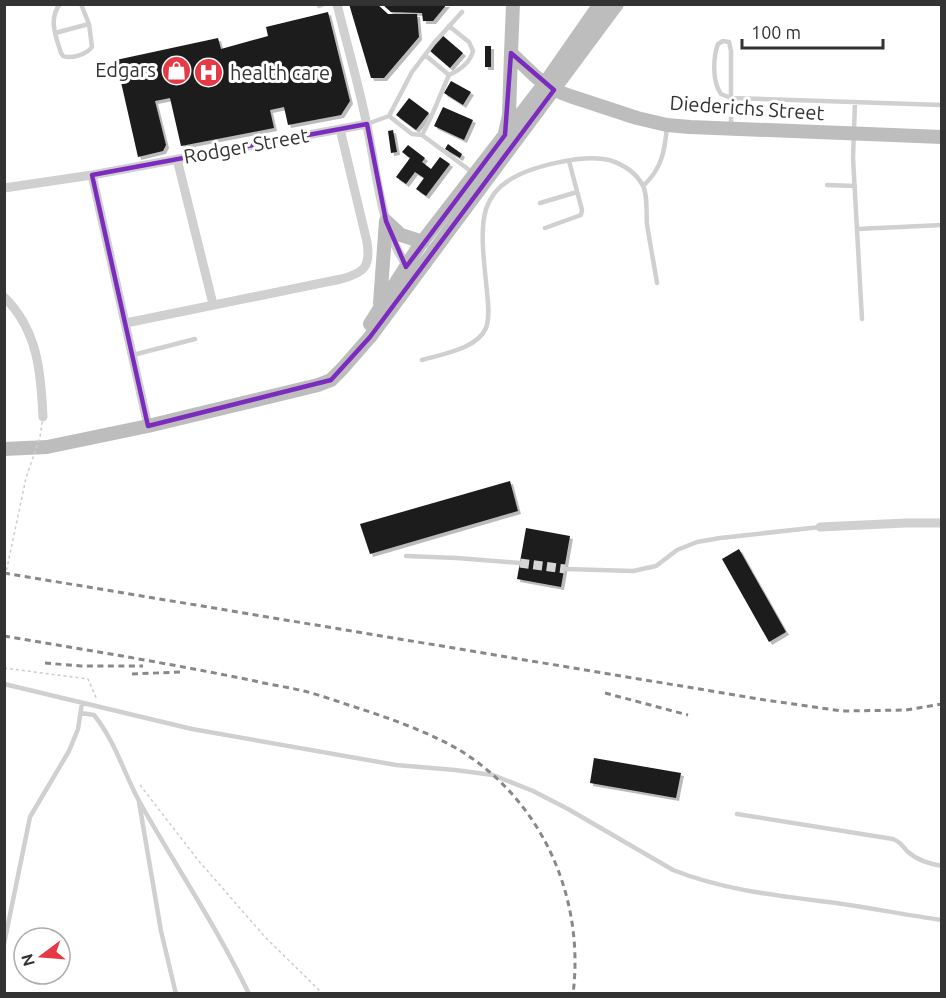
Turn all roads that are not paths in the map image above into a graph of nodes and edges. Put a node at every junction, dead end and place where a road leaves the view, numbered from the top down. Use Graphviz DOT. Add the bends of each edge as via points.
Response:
graph roads {
  1 [pos="60,4"];
  2 [pos="81,4"];
  3 [pos="337,4"];
  4 [pos="513,4"];
  5 [pos="600,4"];
  6 [pos="617,4"];
  7 [pos="462,12"];
  8 [pos="89,24"];
  9 [pos="449,26"];
  10 [pos="55,33"];
  11 [pos="511,53"];
  12 [pos="425,55"];
  13 [pos="449,75"];
  14 [pos="550,86"];
  15 [pos="731,98"];
  16 [pos="855,102"];
  17 [pos="942,105"];
  18 [pos="388,116"];
  19 [pos="367,124"];
  20 [pos="667,124"];
  21 [pos="731,128"];
  22 [pos="340,129"];
  23 [pos="853,134"];
  24 [pos="422,135"];
  25 [pos="505,135"];
  26 [pos="942,137"];
  27 [pos="177,159"];
  28 [pos="569,161"];
  29 [pos="475,174"];
  30 [pos="92,175"];
  31 [pos="828,184"];
  32 [pos="643,186"];
  33 [pos="855,186"];
  34 [pos="4,188"];
  35 [pos="577,192"];
  36 [pos="540,203"];
  37 [pos="386,221"];
  38 [pos="942,225"];
  39 [pos="545,228"];
  40 [pos="857,229"];
  41 [pos="423,242"];
  42 [pos="411,271"];
  43 [pos="657,283"];
  44 [pos="4,297"];
  45 [pos="213,304"];
  46 [pos="380,306"];
  47 [pos="862,319"];
  48 [pos="126,323"];
  49 [pos="195,339"];
  50 [pos="133,355"];
  51 [pos="355,355"];
  52 [pos="423,360"];
  53 [pos="43,417"];
  54 [pos="148,426"];
  55 [pos="4,449"];
  56 [pos="942,523"];
  57 [pos="820,528"];
  58 [pos="406,556"];
  59 [pos="520,564"];
  60 [pos="565,569"];
  61 [pos="4,684"];
  62 [pos="82,703"];
  63 [pos="81,713"];
  64 [pos="139,799"];
  65 [pos="737,814"];
  66 [pos="942,866"];
  67 [pos="942,920"];
  68 [pos="4,944"];
  69 [pos="176,993"];
  70 [pos="249,993"];
  1 -- 10 [label="lane" via="54,16"];
  2 -- 8 [label="lane"];
  3 -- 19 [label="street"];
  4 -- 11 [label="main road"];
  5 -- 14 [label="main road"];
  6 -- 14 [label="main road"];
  7 -- 9 [label="lane"];
  8 -- 10 [label="lane"];
  8 -- 10 [label="lane" via="92,47 87,52 63,56"];
  9 -- 12 [label="lane"];
  9 -- 13 [label="lane" via="469,42 473,51 460,70"];
  11 -- 14 [label="main road, Diederichs Street"];
  11 -- 25 [label="main road"];
  12 -- 13 [label="lane"];
  12 -- 18 [label="lane"];
  13 -- 24 [label="lane"];
  14 -- 20 [label="main road, Diederichs Street" via="601,107"];
  14 -- 25 [label="main road"];
  14 -- 42 [label="main road"];
  15 -- 15 [label="lane" via="718,90 716,81 716,53 723,41 731,47"];
  15 -- 16 [label="lane"];
  15 -- 21 [label="lane"];
  16 -- 17 [label="lane"];
  16 -- 23 [label="lane"];
  18 -- 19 [label="lane"];
  18 -- 24 [label="lane" via="412,134"];
  19 -- 22 [label="street, Rodger Street"];
  19 -- 37 [label="street"];
  20 -- 21 [label="main road, Diederichs Street"];
  20 -- 32 [label="lane" via="659,168"];
  21 -- 23 [label="main road, Diederichs Street"];
  22 -- 27 [label="street, Rodger Street"];
  22 -- 45 [label="street" via="367,242 369,254 364,269 341,279"];
  23 -- 26 [label="main road, Diederichs Street"];
  23 -- 33 [label="lane"];
  24 -- 29 [label="lane"];
  25 -- 29 [label="main road"];
  27 -- 30 [label="street, Rodger Street"];
  27 -- 45 [label="street"];
  28 -- 32 [label="lane" via="614,162 632,172"];
  28 -- 35 [label="lane"];
  28 -- 52 [label="lane" via="523,172 492,195 485,211 483,236 489,310 486,328 466,346"];
  29 -- 41 [label="main road"];
  30 -- 34 [label="street, Rodger Street"];
  30 -- 48 [label="street"];
  31 -- 33 [label="lane"];
  32 -- 43 [label="lane"];
  33 -- 40 [label="lane"];
  35 -- 36 [label="lane"];
  35 -- 39 [label="lane" via="581,215"];
  37 -- 41 [label="main road" via="401,235"];
  37 -- 42 [label="street"];
  37 -- 46 [label="main road"];
  38 -- 40 [label="lane"];
  40 -- 47 [label="lane"];
  41 -- 42 [label="main road"];
  42 -- 46 [label="main road"];
  42 -- 51 [label="main road"];
  44 -- 53 [label="street" via="28,329 38,356"];
  45 -- 48 [label="street"];
  46 -- 51 [label="main road"];
  48 -- 50 [label="street"];
  49 -- 50 [label="lane"];
  50 -- 54 [label="street"];
  51 -- 54 [label="main road" via="331,380 318,385"];
  54 -- 55 [label="main road" via="47,447"];
  56 -- 57 [label="street"];
  57 -- 60 [label="lane" via="697,543 677,550 656,566 633,571"];
  58 -- 59 [label="lane"];
  61 -- 62 [label="lane"];
  62 -- 63 [label="lane"];
  62 -- 67 [label="lane" via="192,729 361,760 493,775 533,791 698,880 750,892"];
  63 -- 64 [label="lane" via="94,715 105,729"];
  63 -- 68 [label="lane" via="69,751 30,818"];
  64 -- 69 [label="lane" via="161,931"];
  64 -- 70 [label="lane"];
  65 -- 66 [label="lane" via="893,838 913,856"];
}
